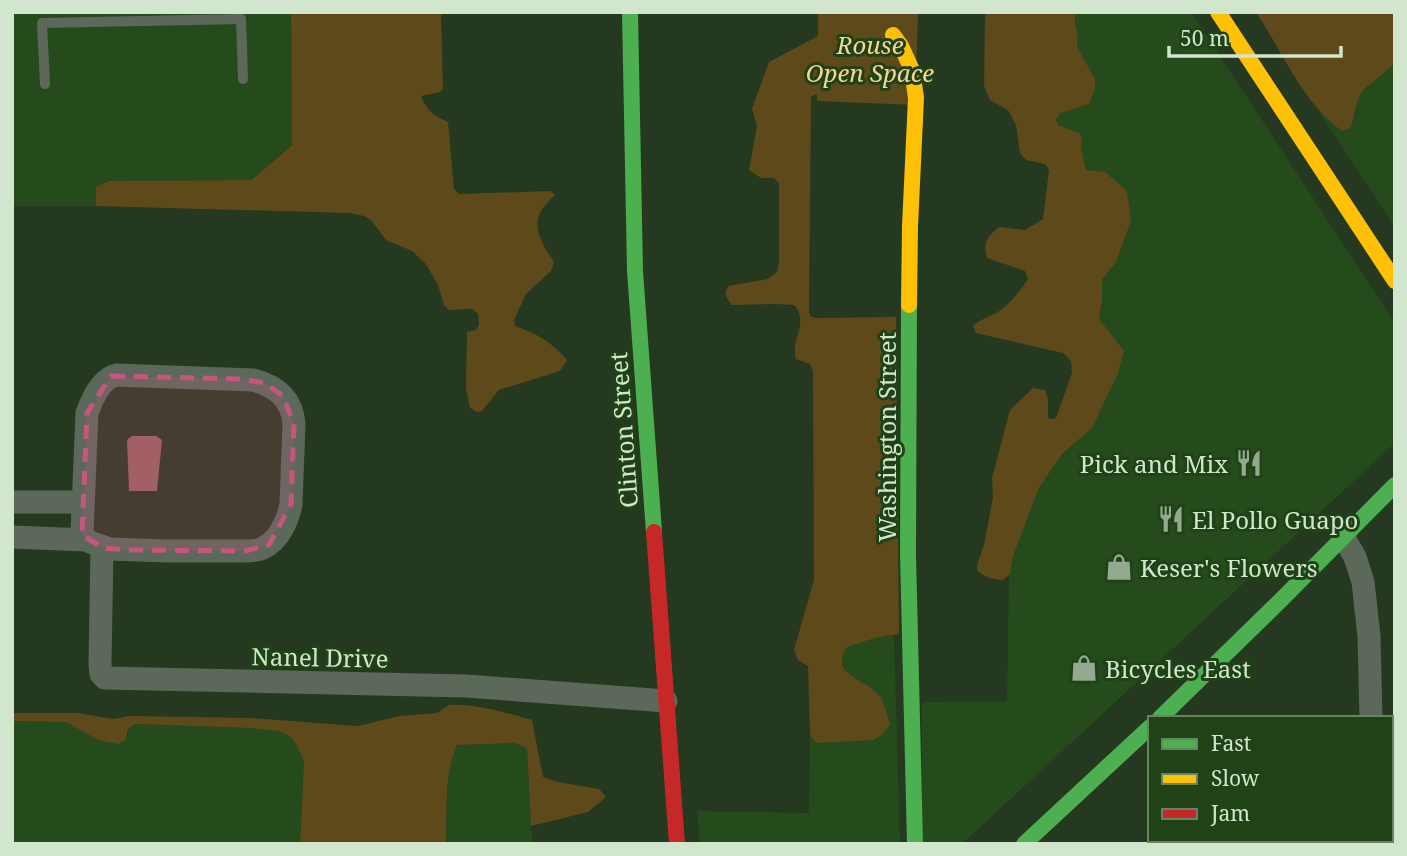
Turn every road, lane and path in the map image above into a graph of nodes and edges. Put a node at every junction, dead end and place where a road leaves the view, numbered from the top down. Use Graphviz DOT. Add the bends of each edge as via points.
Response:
graph roads {
  1 [pos="630,12"];
  2 [pos="1218,12"];
  3 [pos="893,35"];
  4 [pos="243,79"];
  5 [pos="45,84"];
  6 [pos="1395,281"];
  7 [pos="1395,485"];
  8 [pos="12,502"];
  9 [pos="83,502"];
  10 [pos="12,537"];
  11 [pos="1343,538"];
  12 [pos="94,543"];
  13 [pos="666,701"];
  14 [pos="1162,716"];
  15 [pos="1371,716"];
  16 [pos="1148,729"];
  17 [pos="677,844"];
  18 [pos="915,844"];
  19 [pos="1024,844"];
  1 -- 13 [label="street, Clinton Street" via="635,271"];
  2 -- 6 [label="street"];
  3 -- 18 [label="street, Washington Street" via="912,69 916,98 908,410"];
  4 -- 5 [label="lane" via="241,19 42,23"];
  7 -- 11 [label="street"];
  8 -- 9 [label="street"];
  9 -- 12 [label="street, Nanel Drive" via="82,532"];
  9 -- 12 [label="street, Nanel Drive" via="88,413 111,376 253,380 275,388 289,405 293,416 290,513 269,545 257,551 167,551"];
  10 -- 12 [label="street, Nanel Drive"];
  11 -- 14 [label="street"];
  11 -- 15 [label="street" via="1363,582"];
  12 -- 13 [label="street, Nanel Drive" via="100,665 105,678 466,687"];
  13 -- 17 [label="street, Clinton Street"];
  16 -- 19 [label="street"];
}
